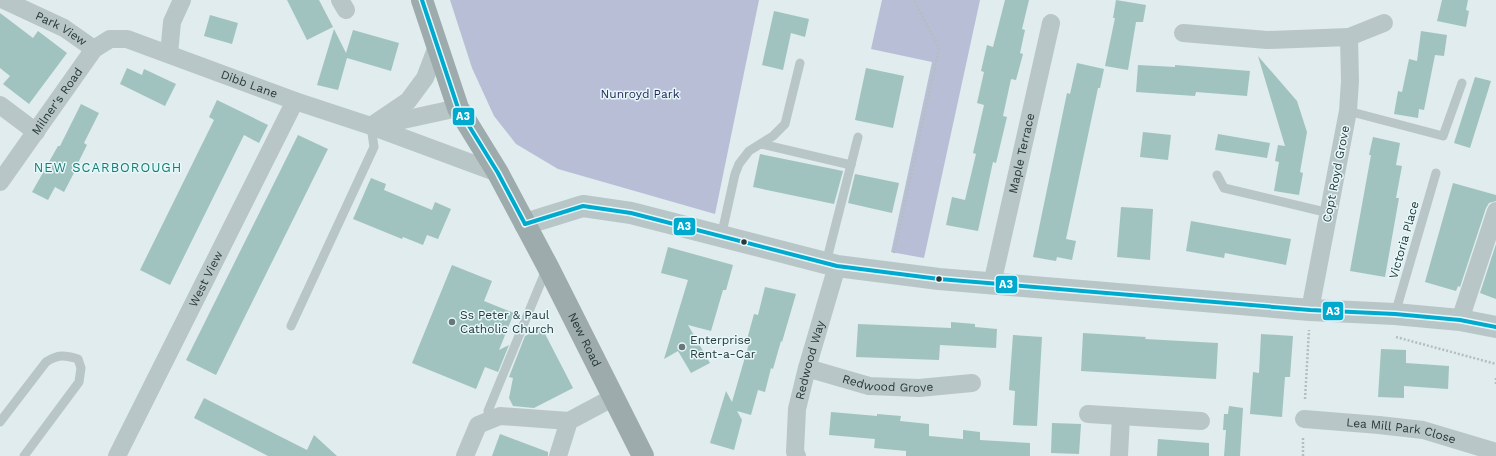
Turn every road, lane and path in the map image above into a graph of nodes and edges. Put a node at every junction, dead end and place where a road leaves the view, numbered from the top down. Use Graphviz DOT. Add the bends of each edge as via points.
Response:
graph roads {
  1 [pos="4,0"];
  2 [pos="182,0"];
  3 [pos="422,0"];
  4 [pos="914,0"];
  5 [pos="1050,23"];
  6 [pos="1384,24"];
  7 [pos="1183,33"];
  8 [pos="1350,37"];
  9 [pos="128,39"];
  10 [pos="438,44"];
  11 [pos="94,49"];
  12 [pos="169,54"];
  13 [pos="800,63"];
  14 [pos="1462,83"];
  15 [pos="295,101"];
  16 [pos="0,105"];
  17 [pos="458,108"];
  18 [pos="1348,111"];
  19 [pos="371,126"];
  20 [pos="36,132"];
  21 [pos="858,137"];
  22 [pos="761,144"];
  23 [pos="851,165"];
  24 [pos="498,173"];
  25 [pos="1436,173"];
  26 [pos="1217,175"];
  27 [pos="0,182"];
  28 [pos="1496,211"];
  29 [pos="1329,212"];
  30 [pos="525,224"];
  31 [pos="722,237"];
  32 [pos="832,264"];
  33 [pos="548,267"];
  34 [pos="890,273"];
  35 [pos="992,284"];
  36 [pos="1310,310"];
  37 [pos="1395,314"];
  38 [pos="1460,320"];
  39 [pos="291,326"];
  40 [pos="1496,327"];
  41 [pos="1389,335"];
  42 [pos="1496,364"];
  43 [pos="806,368"];
  44 [pos="1496,378"];
  45 [pos="972,383"];
  46 [pos="1496,384"];
  47 [pos="614,397"];
  48 [pos="488,411"];
  49 [pos="1088,414"];
  50 [pos="1121,416"];
  51 [pos="1304,419"];
  52 [pos="569,421"];
  53 [pos="1201,421"];
  54 [pos="0,422"];
  55 [pos="1496,452"];
  56 [pos="124,454"];
  57 [pos="24,456"];
  58 [pos="465,456"];
  59 [pos="558,456"];
  60 [pos="643,456"];
  61 [pos="797,456"];
  62 [pos="1119,456"];
  1 -- 11 [label="street, Park View" via="64,28"];
  2 -- 12 [label="street" via="172,22"];
  3 -- 10 [label="main road, New Road"];
  4 -- 34 [label="path" via="939,48"];
  5 -- 35 [label="street, Maple Terrace"];
  6 -- 8 [label="street"];
  7 -- 8 [label="street" via="1267,40"];
  8 -- 18 [label="street, Copt Royd Grove"];
  9 -- 11 [label="street, Milner's Road" via="110,39"];
  9 -- 12 [label="street, Dibb Lane"];
  10 -- 17 [label="main road, New Road"];
  10 -- 19 [label="street" via="425,78 408,101"];
  11 -- 20 [label="street, Milner's Road"];
  12 -- 15 [label="street, Dibb Lane"];
  13 -- 22 [label="lane" via="785,124"];
  14 -- 18 [label="lane" via="1443,136"];
  15 -- 19 [label="street, Dibb Lane"];
  15 -- 56 [label="street, West View"];
  16 -- 20 [label="street"];
  17 -- 19 [label="street, Dibb Lane"];
  17 -- 24 [label="main road, New Road"];
  18 -- 29 [label="street, Copt Royd Grove"];
  19 -- 24 [label="street, Dibb Lane"];
  19 -- 39 [label="lane" via="374,146"];
  20 -- 27 [label="street, Milner's Road"];
  21 -- 23 [label="lane"];
  22 -- 23 [label="lane"];
  22 -- 31 [label="lane" via="749,151 739,164"];
  23 -- 32 [label="lane"];
  24 -- 30 [label="main road, New Road"];
  25 -- 37 [label="lane, Victoria Place"];
  26 -- 29 [label="lane" via="1224,188"];
  28 -- 38 [label="street"];
  29 -- 36 [label="street, Copt Royd Grove"];
  30 -- 31 [label="street" via="583,206 631,213"];
  30 -- 33 [label="main road, New Road"];
  31 -- 32 [label="street"];
  32 -- 34 [label="street"];
  32 -- 43 [label="street, Redwood Way"];
  33 -- 47 [label="main road, New Road"];
  33 -- 48 [label="lane"];
  34 -- 35 [label="street"];
  35 -- 36 [label="street"];
  36 -- 37 [label="street"];
  36 -- 51 [label="path"];
  37 -- 38 [label="street"];
  38 -- 40 [label="street"];
  41 -- 42 [label="path"];
  43 -- 45 [label="street, Redwood Grove" via="868,386 919,388"];
  43 -- 61 [label="street, Redwood Way" via="797,409"];
  44 -- 46 [label="path"];
  47 -- 52 [label="street"];
  47 -- 60 [label="main road, New Road"];
  49 -- 50 [label="street"];
  50 -- 53 [label="street"];
  50 -- 62 [label="street"];
  51 -- 55 [label="street, Lea Mill Park Close" via="1423,430"];
  52 -- 58 [label="street" via="500,416 478,425"];
  52 -- 59 [label="street"];
  54 -- 57 [label="lane" via="46,362 55,356 78,359 81,368 79,382"];
}
